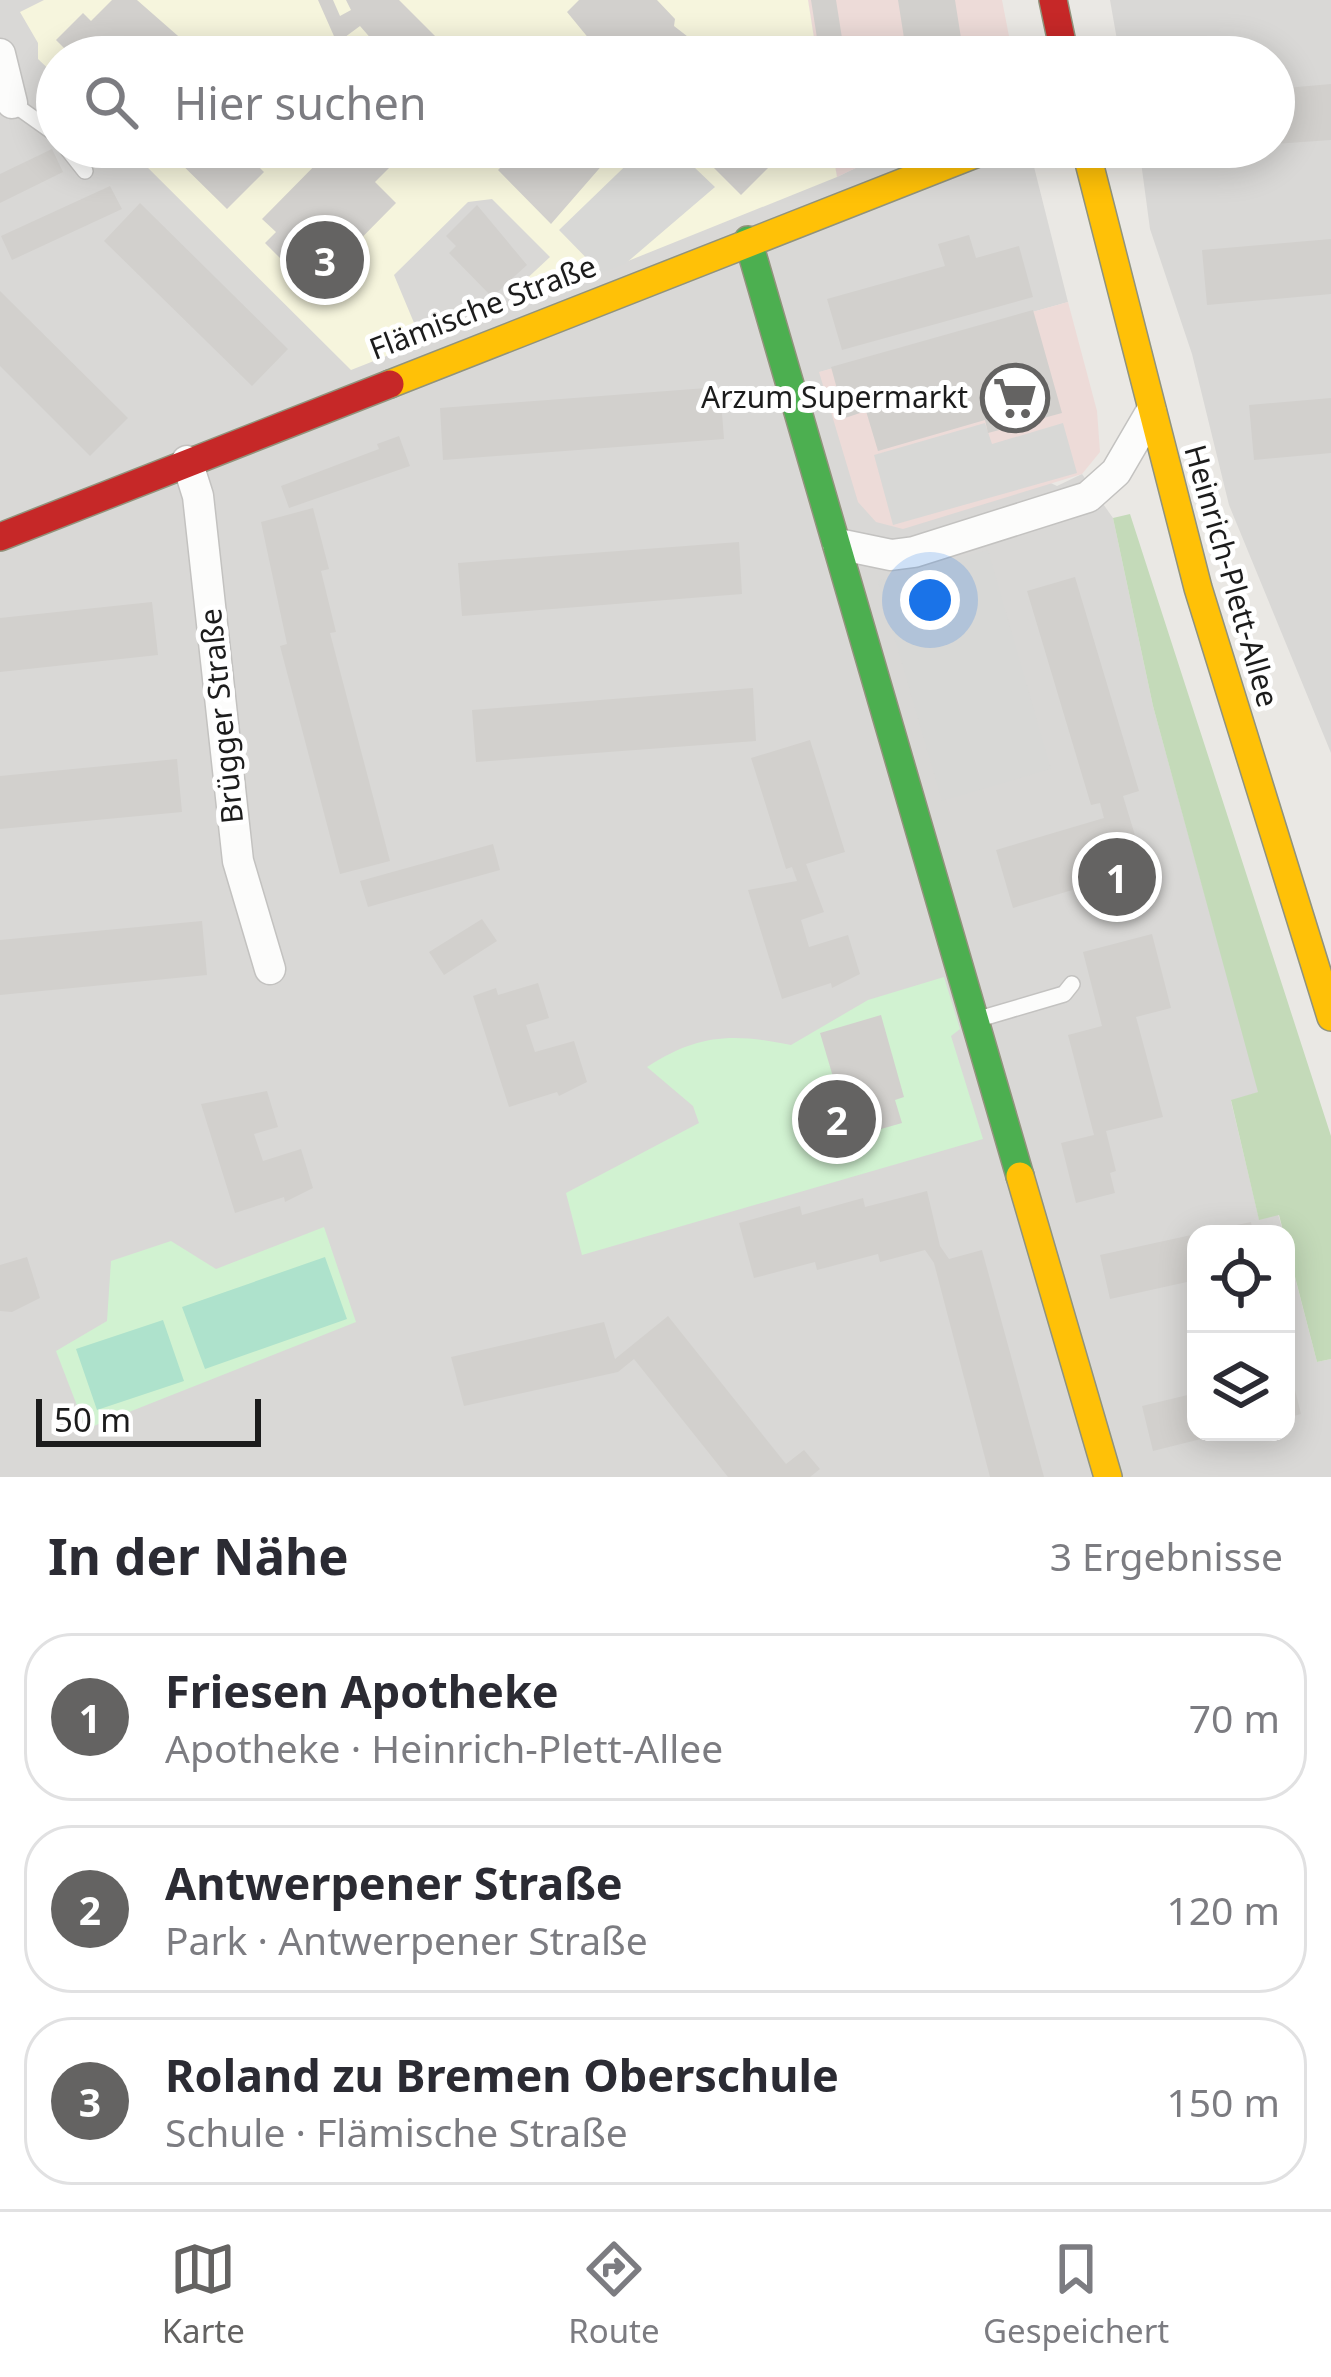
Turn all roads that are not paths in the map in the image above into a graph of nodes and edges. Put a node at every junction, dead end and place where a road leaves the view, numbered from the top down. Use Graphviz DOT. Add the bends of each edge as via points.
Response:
graph roads {
  1 [pos="1054,0"];
  2 [pos="1061,36"];
  3 [pos="0,54"];
  4 [pos="12,103"];
  5 [pos="36,120"];
  6 [pos="83,168"];
  7 [pos="938,168"];
  8 [pos="1089,168"];
  9 [pos="85,171"];
  10 [pos="748,240"];
  11 [pos="1151,412"];
  12 [pos="187,460"];
  13 [pos="0,537"];
  14 [pos="838,544"];
  15 [pos="270,969"];
  16 [pos="1072,985"];
  17 [pos="1331,1018"];
  18 [pos="976,1020"];
  19 [pos="1108,1477"];
  1 -- 2 [label="street"];
  3 -- 4 [label="street"];
  4 -- 5 [label="lane"];
  6 -- 9 [label="lane"];
  7 -- 10 [label="street, Flämische Straße"];
  8 -- 11 [label="street, Heinrich-Plett-Allee"];
  10 -- 12 [label="street, Flämische Straße"];
  10 -- 14 [label="street"];
  11 -- 14 [label="street" via="1116,472 1088,497 914,552"];
  11 -- 17 [label="street, Heinrich-Plett-Allee"];
  12 -- 13 [label="street, Flämische Straße"];
  12 -- 15 [label="street, Brügger Straße" via="198,496 238,862"];
  14 -- 18 [label="street"];
  16 -- 18 [label="lane" via="1042,1003"];
  18 -- 19 [label="street"];
}
